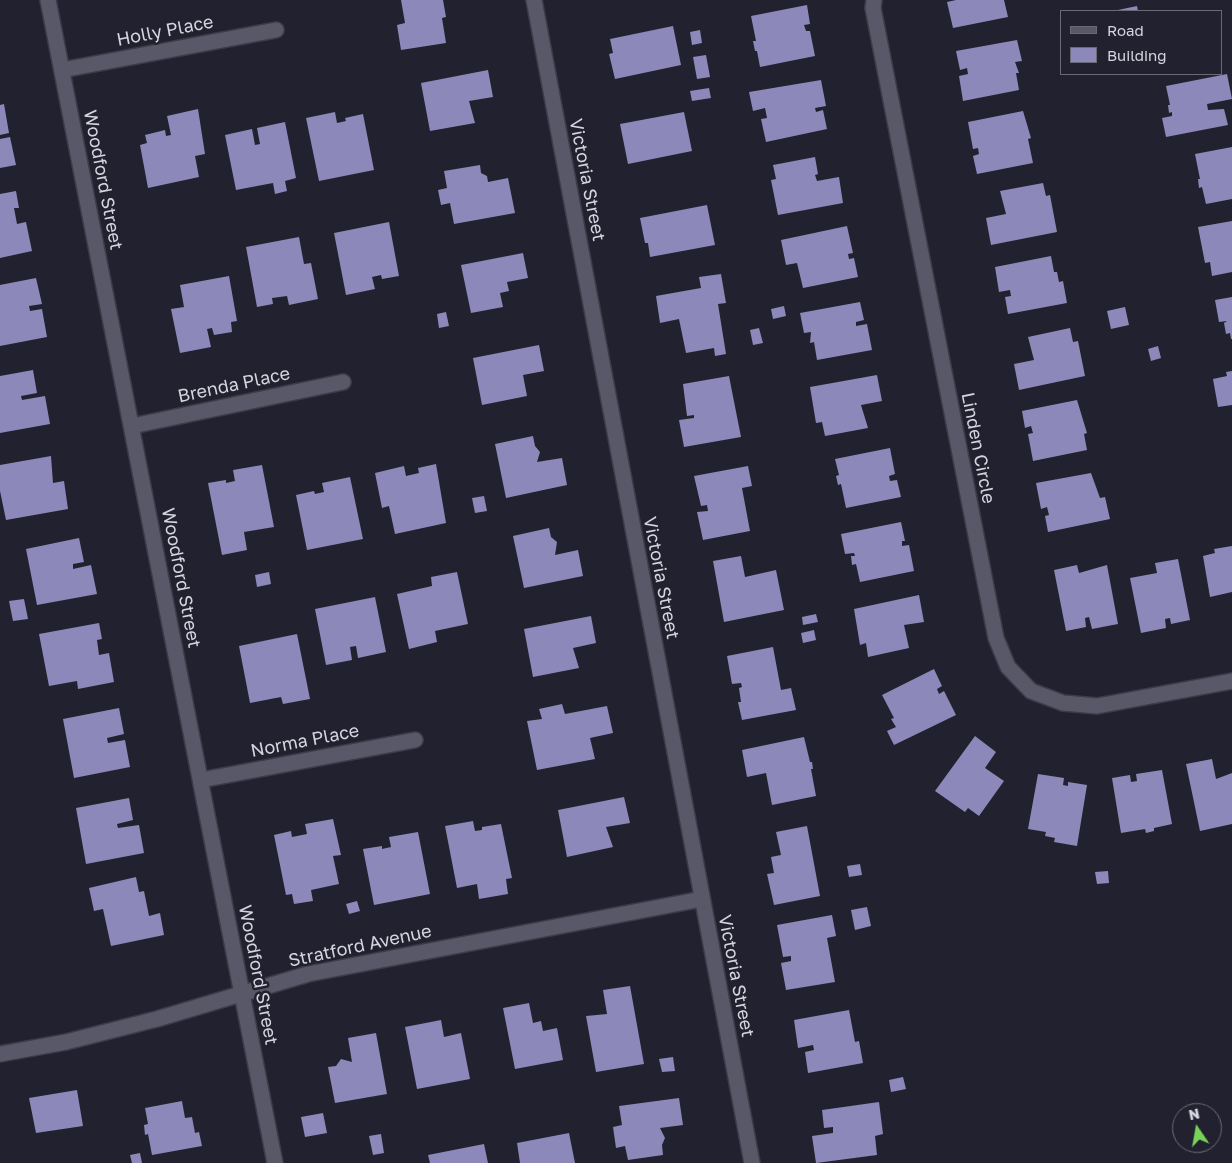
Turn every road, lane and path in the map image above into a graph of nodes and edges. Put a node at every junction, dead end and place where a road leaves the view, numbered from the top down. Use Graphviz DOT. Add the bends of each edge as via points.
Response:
graph roads {
  1 [pos="48,0"];
  2 [pos="534,0"];
  3 [pos="874,0"];
  4 [pos="276,30"];
  5 [pos="62,70"];
  6 [pos="343,382"];
  7 [pos="132,426"];
  8 [pos="1232,681"];
  9 [pos="415,740"];
  10 [pos="201,780"];
  11 [pos="702,899"];
  12 [pos="243,994"];
  13 [pos="0,1054"];
  14 [pos="275,1163"];
  15 [pos="752,1163"];
  1 -- 5 [label="street, Woodford Street"];
  2 -- 11 [label="street, Victoria Street"];
  3 -- 8 [label="street, Linden Circle" via="996,638 1008,667 1031,691 1063,703 1097,706"];
  4 -- 5 [label="street, Holly Place"];
  5 -- 7 [label="street, Woodford Street"];
  6 -- 7 [label="street, Brenda Place"];
  7 -- 10 [label="street, Woodford Street"];
  9 -- 10 [label="street, Norma Place"];
  10 -- 12 [label="street, Woodford Street"];
  11 -- 12 [label="street, Stratford Avenue" via="308,974"];
  11 -- 15 [label="street, Victoria Street"];
  12 -- 13 [label="street, Stratford Avenue" via="157,1020"];
  12 -- 14 [label="street, Woodford Street"];
}
